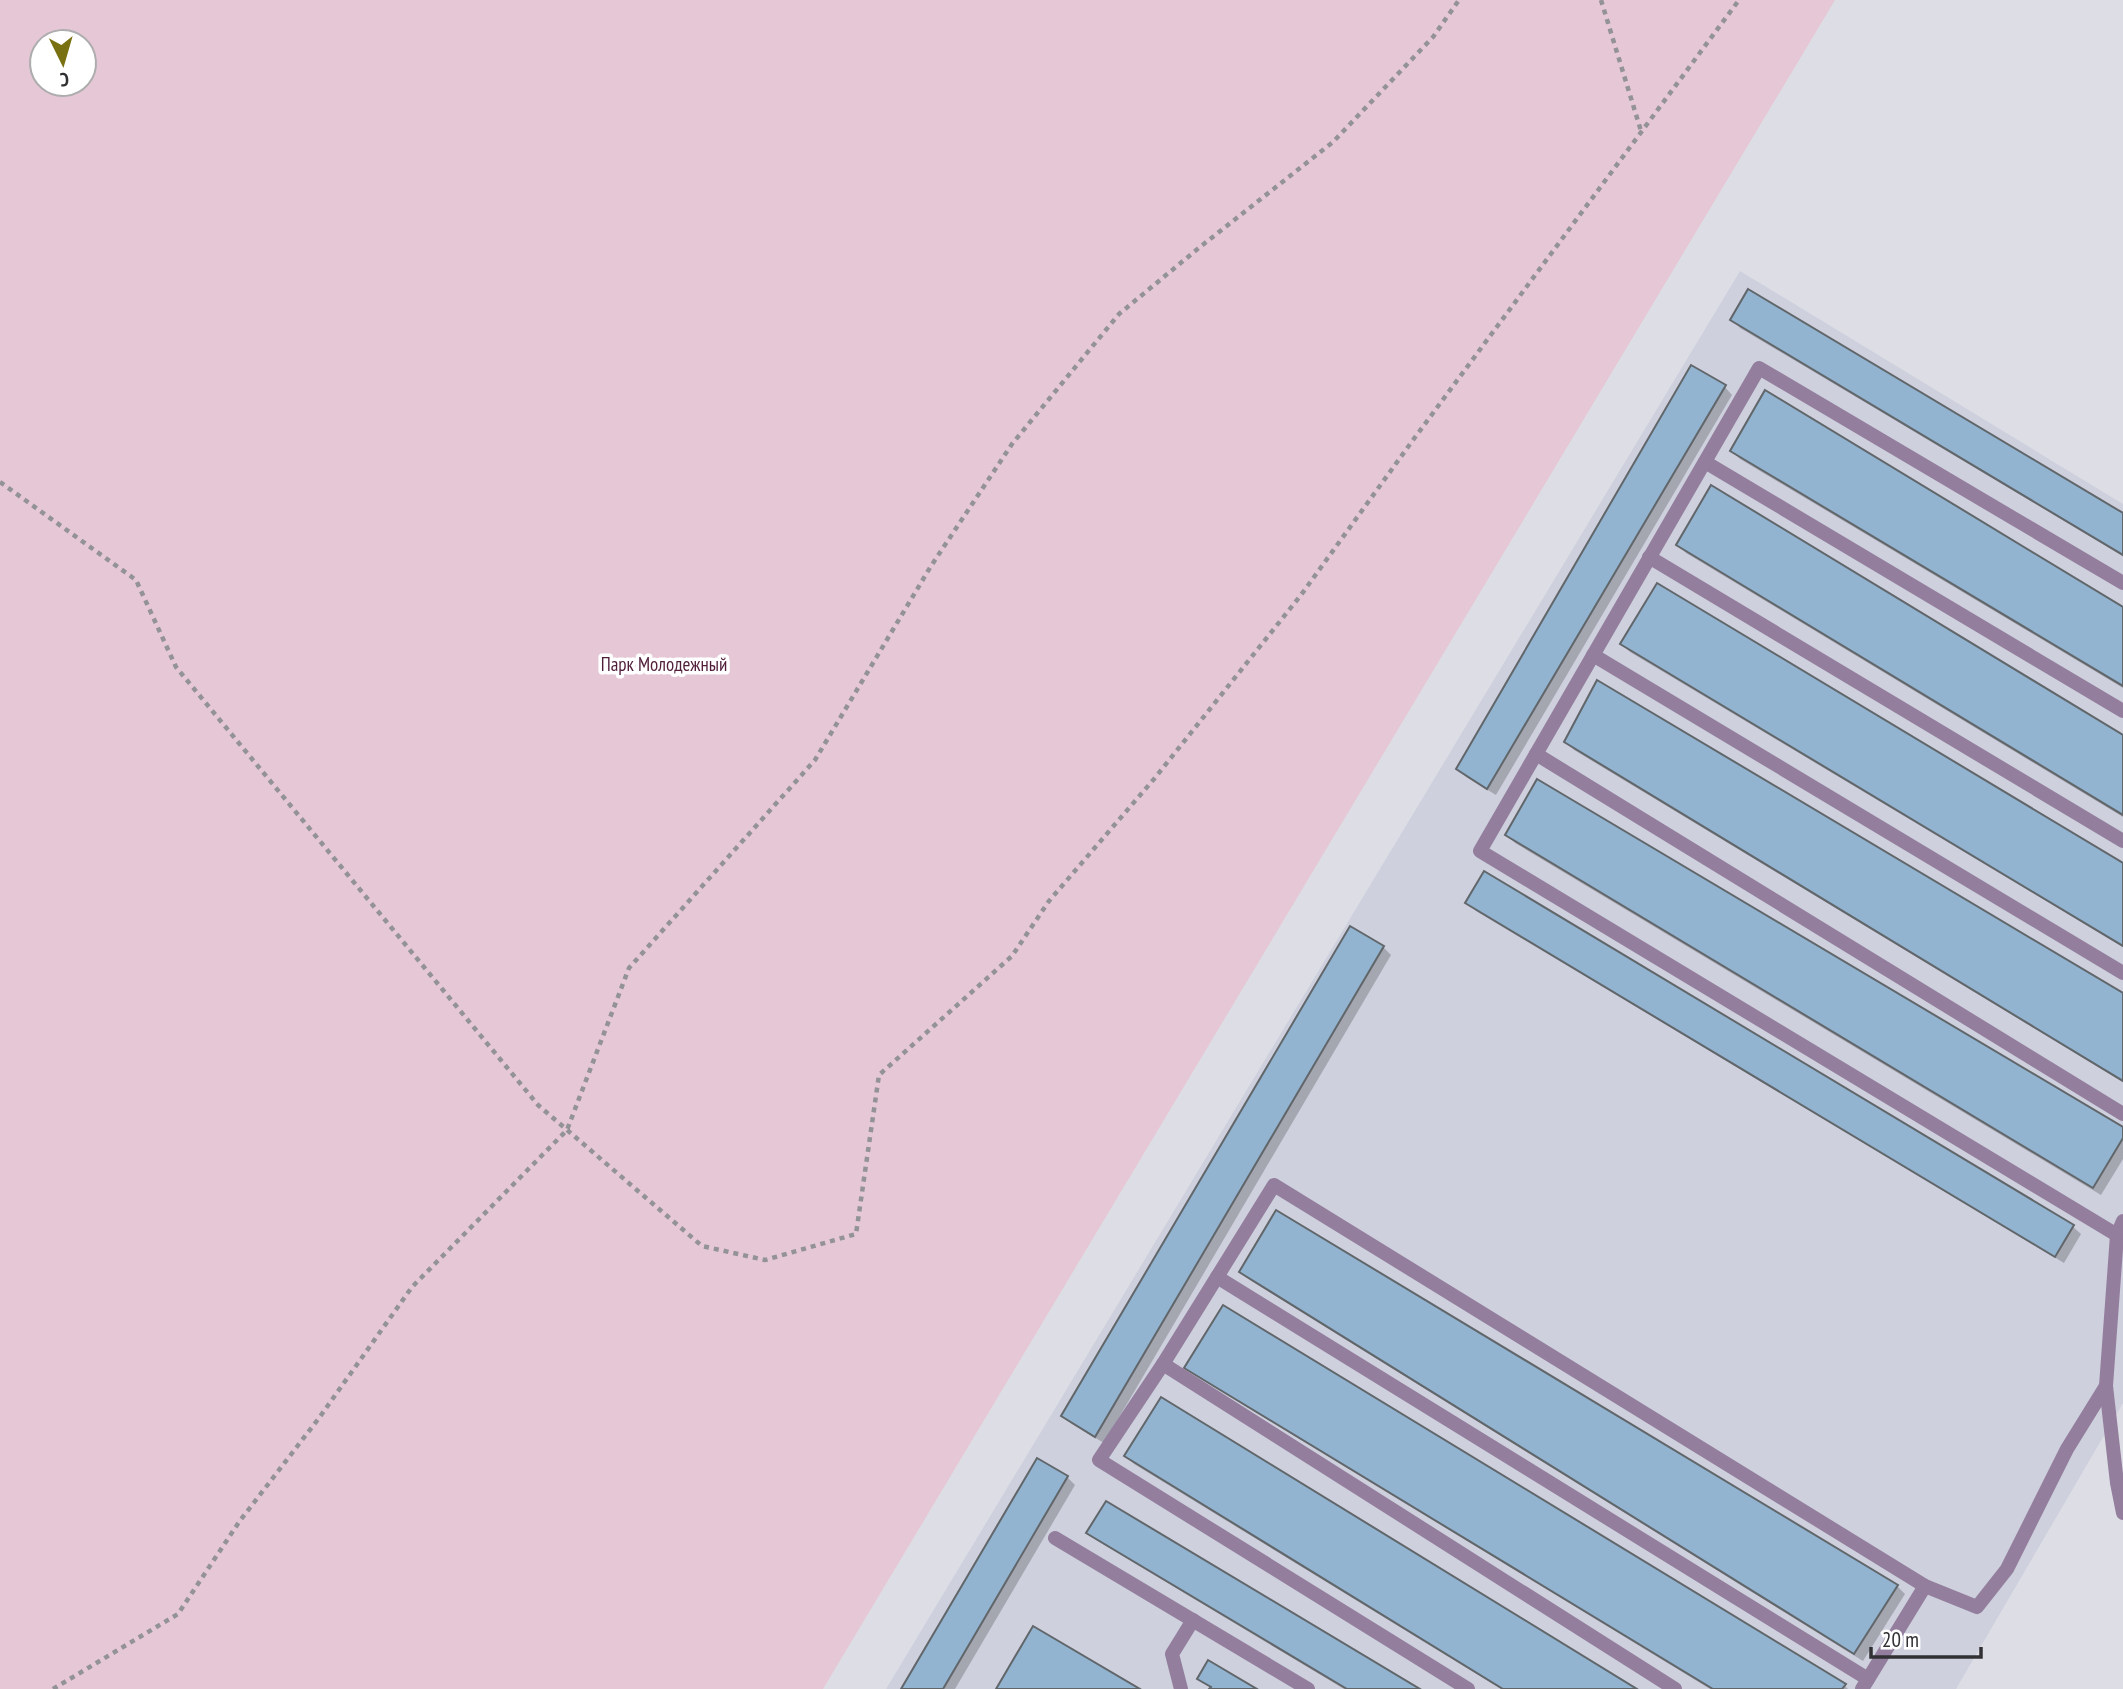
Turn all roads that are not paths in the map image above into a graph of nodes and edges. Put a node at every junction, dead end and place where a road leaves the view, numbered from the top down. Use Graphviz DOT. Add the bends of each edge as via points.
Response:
graph roads {
  1 [pos="1705,462"];
  2 [pos="1649,558"];
  3 [pos="2123,583"];
  4 [pos="1593,655"];
  5 [pos="2123,711"];
  6 [pos="1536,754"];
  7 [pos="2123,841"];
  8 [pos="2123,973"];
  9 [pos="2123,1114"];
  10 [pos="2120,1228"];
  11 [pos="1217,1277"];
  12 [pos="1163,1364"];
  13 [pos="2106,1386"];
  14 [pos="2123,1513"];
  15 [pos="1055,1538"];
  16 [pos="1926,1586"];
  17 [pos="1192,1620"];
  18 [pos="1865,1684"];
  19 [pos="1181,1689"];
  20 [pos="1308,1689"];
  21 [pos="1468,1689"];
  22 [pos="1675,1689"];
  1 -- 2 [label="lane"];
  1 -- 3 [label="lane" via="1759,368"];
  1 -- 5 [label="lane"];
  2 -- 4 [label="lane"];
  2 -- 7 [label="lane"];
  4 -- 6 [label="lane"];
  4 -- 8 [label="lane"];
  6 -- 9 [label="lane"];
  6 -- 10 [label="lane" via="1480,850"];
  10 -- 13 [label="lane"];
  11 -- 12 [label="lane"];
  11 -- 16 [label="lane" via="1274,1185"];
  11 -- 18 [label="lane"];
  12 -- 21 [label="lane" via="1099,1460"];
  12 -- 22 [label="lane"];
  13 -- 14 [label="lane"];
  13 -- 16 [label="lane" via="2067,1449 2007,1569 1977,1607"];
  15 -- 17 [label="lane"];
  16 -- 18 [label="lane"];
  17 -- 19 [label="lane" via="1172,1654"];
  17 -- 20 [label="lane"];
}
